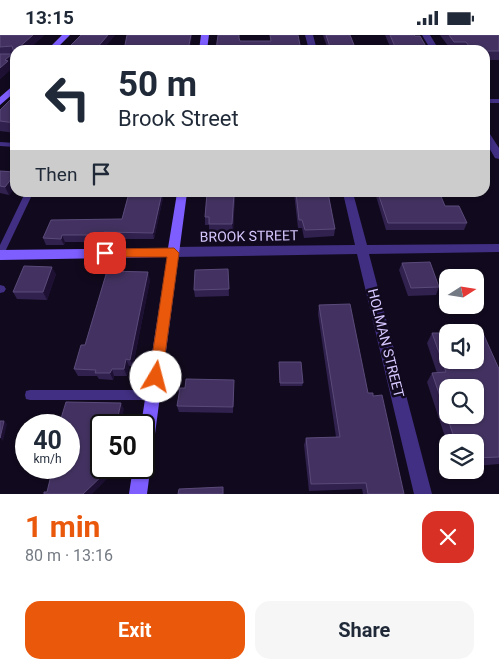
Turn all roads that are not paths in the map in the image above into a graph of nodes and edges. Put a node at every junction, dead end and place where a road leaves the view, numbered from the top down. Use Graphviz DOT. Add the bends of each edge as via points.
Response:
graph roads {
  1 [pos="66,35"];
  2 [pos="56,45"];
  3 [pos="10,94"];
  4 [pos="0,102"];
  5 [pos="490,141"];
  6 [pos="499,156"];
  7 [pos="27,197"];
  8 [pos="181,197"];
  9 [pos="349,197"];
  10 [pos="499,248"];
  11 [pos="362,249"];
  12 [pos="174,253"];
  13 [pos="0,254"];
  14 [pos="30,395"];
  15 [pos="153,395"];
  16 [pos="150,414"];
  17 [pos="140,479"];
  18 [pos="138,494"];
  19 [pos="423,494"];
  1 -- 2 [label="main road"];
  3 -- 4 [label="main road"];
  5 -- 6 [label="street"];
  7 -- 13 [label="lane"];
  8 -- 12 [label="main road"];
  9 -- 11 [label="street, HOLMAN STREET"];
  10 -- 11 [label="street, BROOK STREET"];
  11 -- 12 [label="street, BROOK STREET"];
  11 -- 19 [label="street, HOLMAN STREET"];
  12 -- 13 [label="main road, BROOK STREET"];
  12 -- 15 [label="main road"];
  14 -- 15 [label="lane"];
  15 -- 16 [label="main road"];
  17 -- 18 [label="main road"];
}
